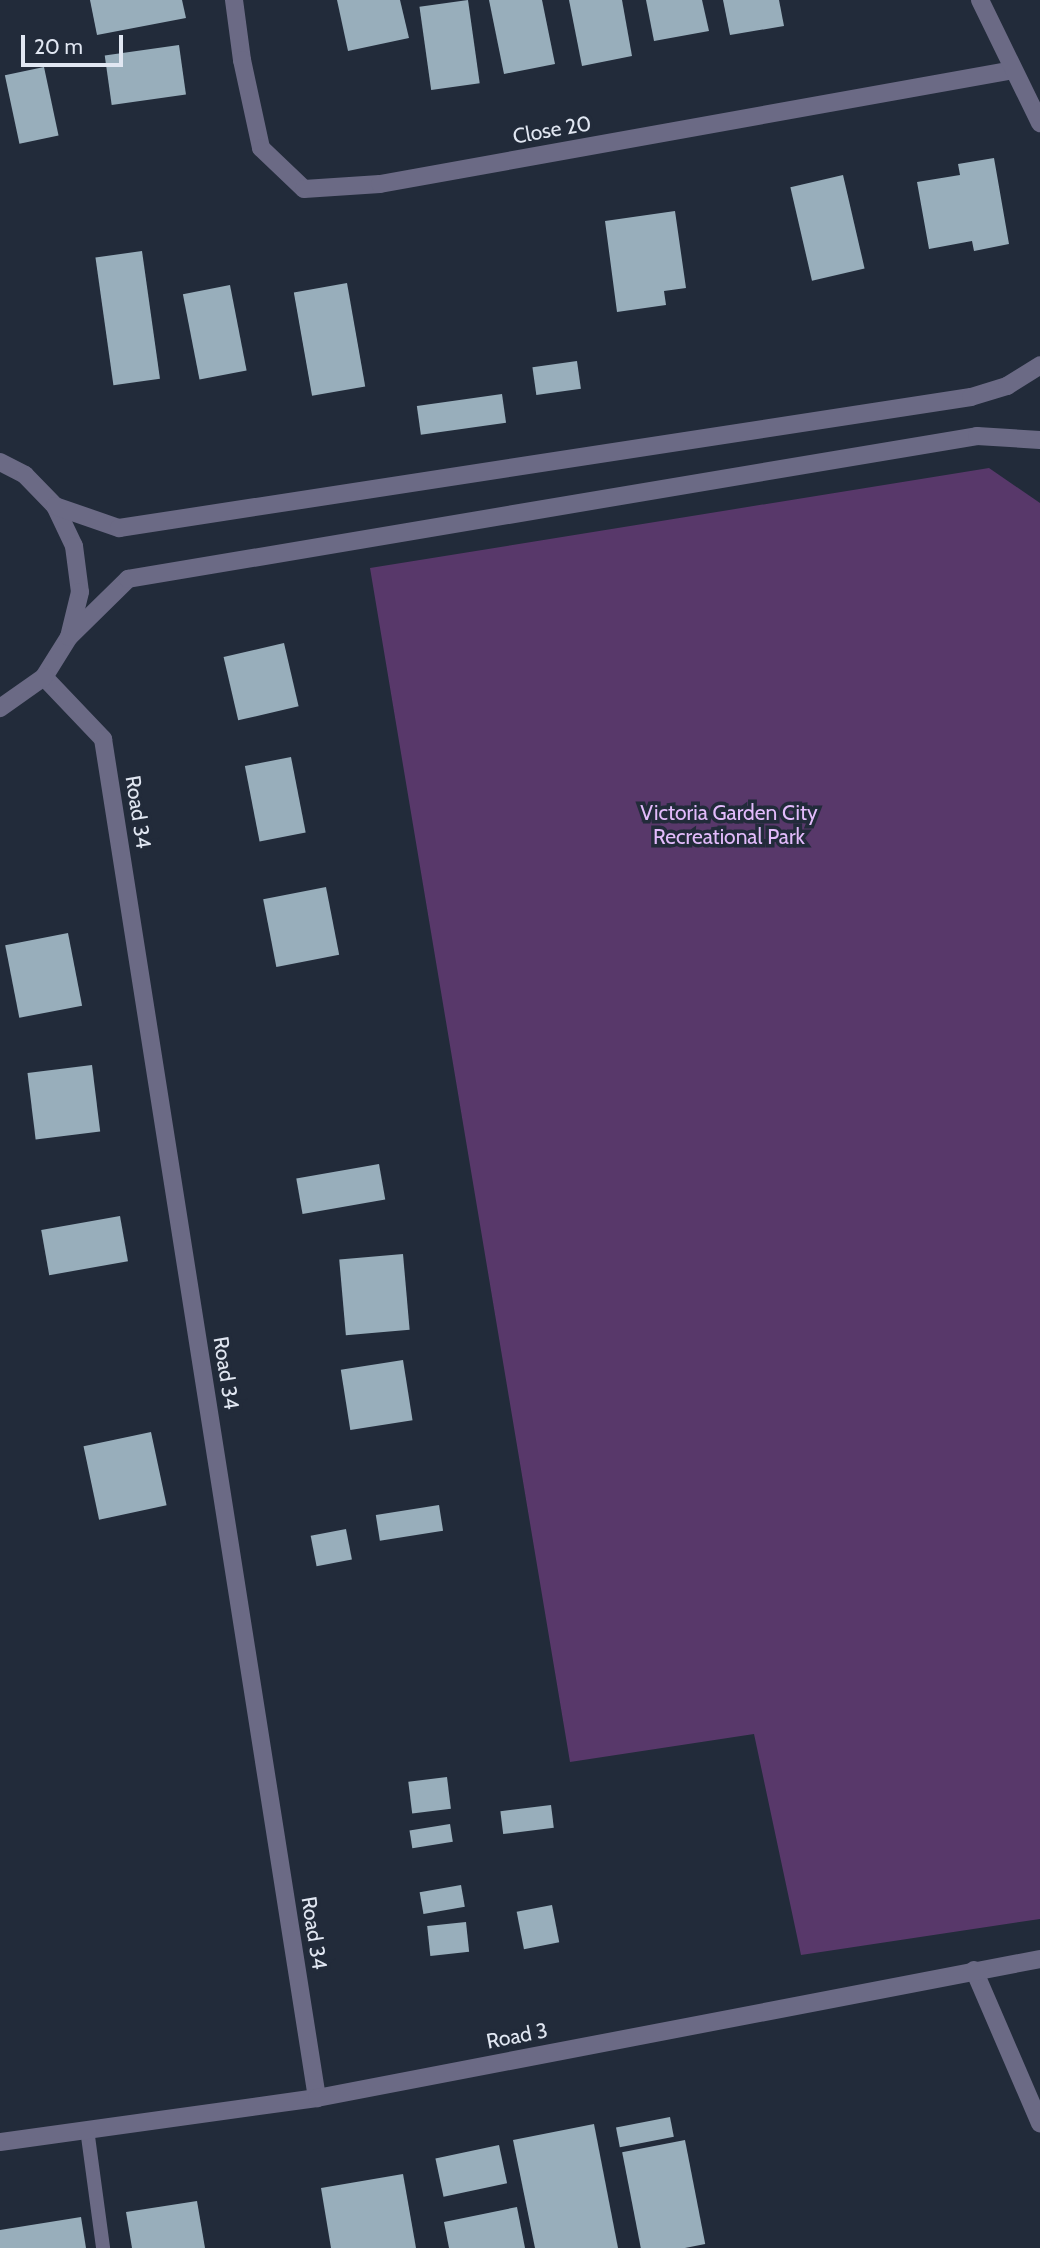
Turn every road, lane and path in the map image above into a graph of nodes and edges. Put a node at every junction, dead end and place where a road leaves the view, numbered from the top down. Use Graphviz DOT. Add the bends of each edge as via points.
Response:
graph roads {
  1 [pos="234,0"];
  2 [pos="980,0"];
  3 [pos="1013,69"];
  4 [pos="1040,123"];
  5 [pos="1040,366"];
  6 [pos="1040,440"];
  7 [pos="0,462"];
  8 [pos="55,506"];
  9 [pos="69,638"];
  10 [pos="44,677"];
  11 [pos="0,708"];
  12 [pos="1040,1959"];
  13 [pos="974,1970"];
  14 [pos="317,2098"];
  15 [pos="1040,2123"];
  16 [pos="87,2130"];
  17 [pos="0,2142"];
  18 [pos="103,2248"];
  1 -- 3 [label="street, Close 20" via="261,148 304,189 380,184"];
  2 -- 3 [label="street"];
  3 -- 4 [label="street"];
  5 -- 8 [label="street" via="1007,386 971,397 119,528"];
  6 -- 9 [label="street" via="977,436 128,579"];
  7 -- 8 [label="street" via="25,475"];
  8 -- 9 [label="street" via="74,546 80,592"];
  9 -- 10 [label="street"];
  10 -- 11 [label="street"];
  10 -- 14 [label="street, Road 34" via="103,739"];
  12 -- 13 [label="street, Road 3"];
  13 -- 14 [label="street, Road 3"];
  13 -- 15 [label="street"];
  14 -- 16 [label="street, Road 3"];
  16 -- 17 [label="street, Road 3"];
  16 -- 18 [label="lane"];
}
